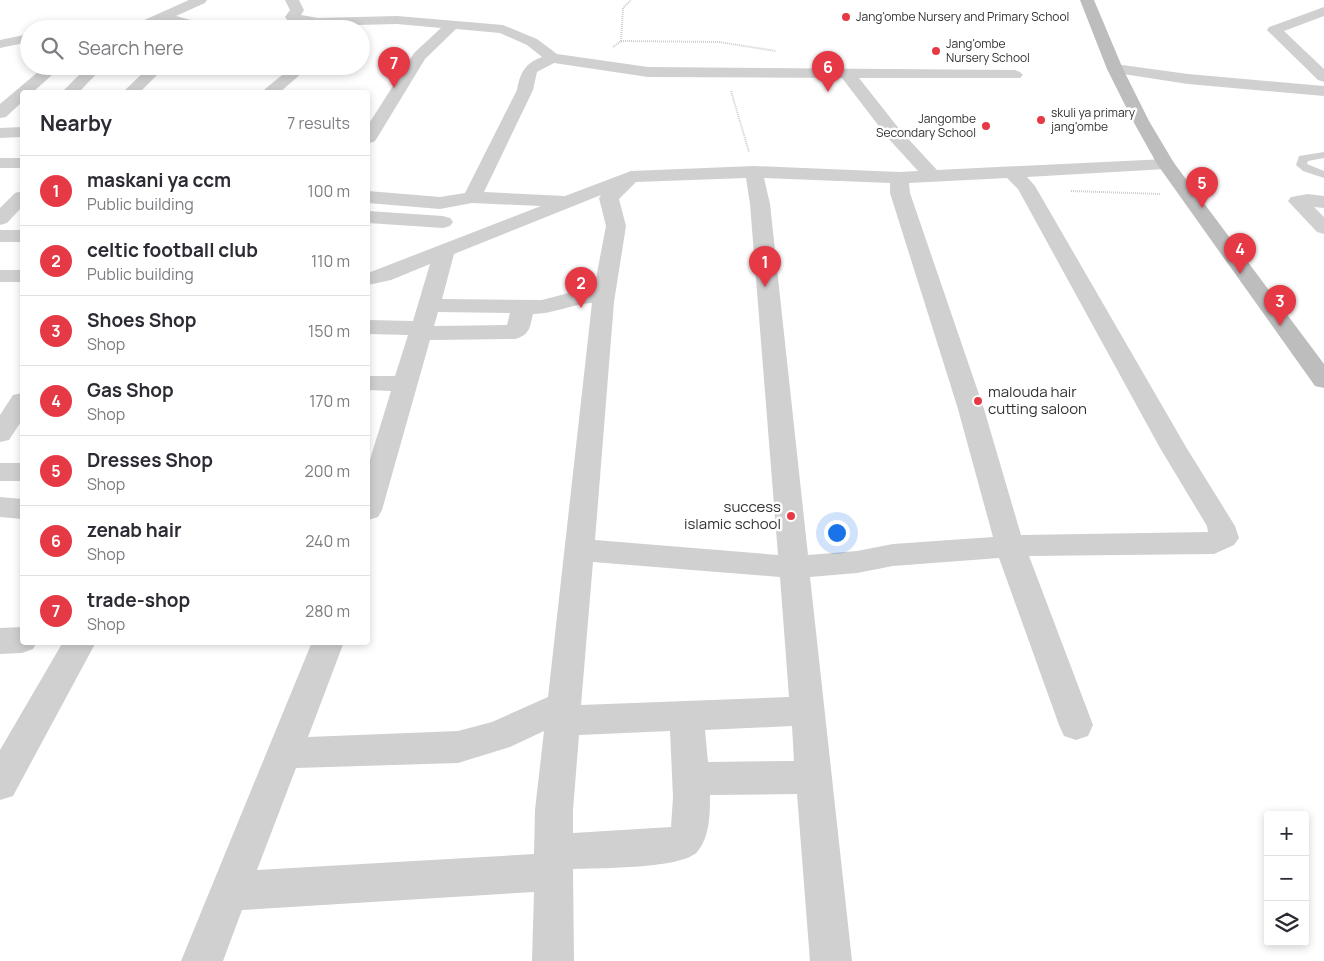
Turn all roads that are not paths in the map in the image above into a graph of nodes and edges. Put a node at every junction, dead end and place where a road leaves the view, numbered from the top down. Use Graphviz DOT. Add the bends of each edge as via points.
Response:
graph roads {
  1 [pos="200,0"];
  2 [pos="292,0"];
  3 [pos="1087,0"];
  4 [pos="1324,11"];
  5 [pos="164,17"];
  6 [pos="157,20"];
  7 [pos="174,20"];
  8 [pos="308,20"];
  9 [pos="370,23"];
  10 [pos="454,24"];
  11 [pos="20,40"];
  12 [pos="0,44"];
  13 [pos="553,58"];
  14 [pos="1115,69"];
  15 [pos="847,74"];
  16 [pos="45,75"];
  17 [pos="88,75"];
  18 [pos="149,75"];
  19 [pos="291,75"];
  20 [pos="1015,75"];
  21 [pos="1324,77"];
  22 [pos="27,90"];
  23 [pos="72,90"];
  24 [pos="133,90"];
  25 [pos="273,90"];
  26 [pos="1324,92"];
  27 [pos="20,96"];
  28 [pos="0,113"];
  29 [pos="20,132"];
  30 [pos="0,133"];
  31 [pos="370,135"];
  32 [pos="1324,155"];
  33 [pos="20,163"];
  34 [pos="0,164"];
  35 [pos="1166,164"];
  36 [pos="754,172"];
  37 [pos="1324,175"];
  38 [pos="932,176"];
  39 [pos="631,177"];
  40 [pos="899,178"];
  41 [pos="1018,179"];
  42 [pos="20,197"];
  43 [pos="370,197"];
  44 [pos="472,197"];
  45 [pos="0,198"];
  46 [pos="20,199"];
  47 [pos="400,199"];
  48 [pos="570,201"];
  49 [pos="1324,202"];
  50 [pos="370,217"];
  51 [pos="387,218"];
  52 [pos="0,219"];
  53 [pos="443,222"];
  54 [pos="1324,228"];
  55 [pos="0,236"];
  56 [pos="20,236"];
  57 [pos="445,250"];
  58 [pos="0,276"];
  59 [pos="20,276"];
  60 [pos="370,278"];
  61 [pos="604,295"];
  62 [pos="423,322"];
  63 [pos="370,327"];
  64 [pos="1324,380"];
  65 [pos="370,383"];
  66 [pos="405,384"];
  67 [pos="20,394"];
  68 [pos="0,400"];
  69 [pos="20,404"];
  70 [pos="0,434"];
  71 [pos="0,472"];
  72 [pos="20,472"];
  73 [pos="370,503"];
  74 [pos="0,508"];
  75 [pos="20,509"];
  76 [pos="1010,546"];
  77 [pos="579,550"];
  78 [pos="793,567"];
  79 [pos="20,640"];
  80 [pos="0,641"];
  81 [pos="78,645"];
  82 [pos="327,645"];
  83 [pos="807,711"];
  84 [pos="564,713"];
  85 [pos="686,716"];
  86 [pos="1076,725"];
  87 [pos="284,753"];
  88 [pos="814,777"];
  89 [pos="691,779"];
  90 [pos="0,784"];
  91 [pos="554,862"];
  92 [pos="229,891"];
  93 [pos="202,961"];
  94 [pos="553,961"];
  95 [pos="831,961"];
  1 -- 5 [label="street"];
  2 -- 8 [label="street" via="297,10 292,17"];
  3 -- 14 [label="main road"];
  4 -- 21 [label="street" via="1274,30"];
  5 -- 6 [label="street"];
  5 -- 7 [label="street"];
  9 -- 10 [label="street" via="397,20"];
  10 -- 13 [label="street" via="503,29 532,42"];
  10 -- 31 [label="street" via="419,56"];
  11 -- 12 [label="street"];
  13 -- 15 [label="street" via="648,72"];
  13 -- 44 [label="street" via="535,63 528,71 525,90"];
  14 -- 26 [label="street"];
  14 -- 35 [label="main road"];
  15 -- 20 [label="street"];
  15 -- 38 [label="street"];
  16 -- 22 [label="street"];
  17 -- 23 [label="street"];
  18 -- 24 [label="street"];
  19 -- 25 [label="street"];
  27 -- 28 [label="street"];
  29 -- 30 [label="street"];
  32 -- 37 [label="lane" via="1303,158 1301,164"];
  33 -- 34 [label="street"];
  35 -- 41 [label="street"];
  35 -- 64 [label="main road"];
  36 -- 39 [label="street"];
  36 -- 40 [label="street"];
  36 -- 78 [label="street" via="760,204"];
  38 -- 40 [label="street"];
  38 -- 41 [label="street"];
  39 -- 48 [label="street"];
  39 -- 61 [label="street" via="609,198 616,226"];
  40 -- 76 [label="street" via="900,193 970,409"];
  41 -- 76 [label="street" via="1220,526 1224,538 1214,543"];
  42 -- 45 [label="street"];
  43 -- 47 [label="street"];
  44 -- 47 [label="street" via="440,203"];
  44 -- 48 [label="street"];
  46 -- 52 [label="street"];
  47 -- 51 [label="street"];
  48 -- 57 [label="street"];
  49 -- 54 [label="street" via="1298,201"];
  50 -- 51 [label="street"];
  51 -- 53 [label="street"];
  55 -- 56 [label="street"];
  57 -- 60 [label="street"];
  57 -- 62 [label="street"];
  58 -- 59 [label="street"];
  61 -- 62 [label="street" via="580,297 543,307 524,306 515,332"];
  61 -- 77 [label="street"];
  62 -- 63 [label="street"];
  62 -- 66 [label="street"];
  65 -- 66 [label="street"];
  66 -- 73 [label="street"];
  67 -- 68 [label="street"];
  69 -- 70 [label="street"];
  71 -- 72 [label="street"];
  74 -- 75 [label="street"];
  76 -- 78 [label="street"];
  76 -- 86 [label="street"];
  77 -- 78 [label="street"];
  77 -- 84 [label="street"];
  78 -- 83 [label="street"];
  79 -- 80 [label="street"];
  81 -- 90 [label="street"];
  82 -- 87 [label="street"];
  83 -- 85 [label="street"];
  83 -- 88 [label="street"];
  84 -- 85 [label="street"];
  84 -- 87 [label="street" via="458,747"];
  84 -- 91 [label="street" via="554,810"];
  85 -- 89 [label="street"];
  87 -- 92 [label="street"];
  88 -- 89 [label="street"];
  88 -- 95 [label="street"];
  89 -- 91 [label="street" via="689,827 680,843"];
  91 -- 92 [label="street"];
  91 -- 94 [label="street"];
  92 -- 93 [label="street"];
}
